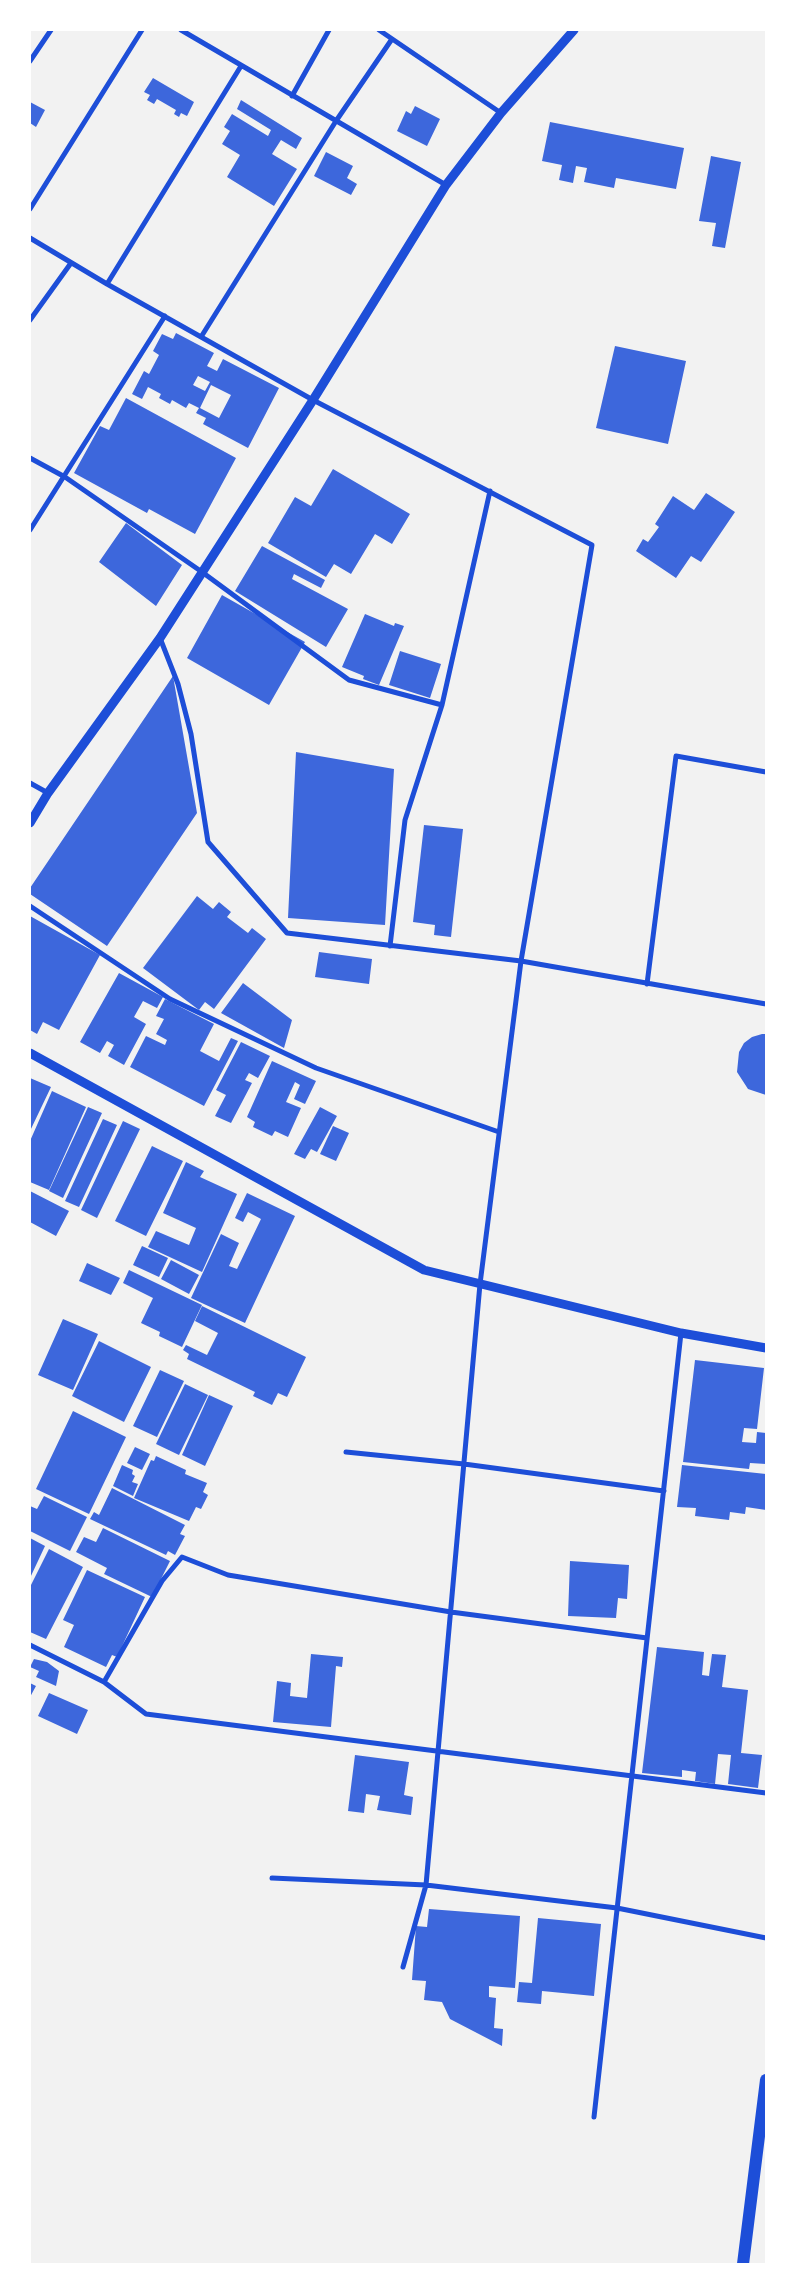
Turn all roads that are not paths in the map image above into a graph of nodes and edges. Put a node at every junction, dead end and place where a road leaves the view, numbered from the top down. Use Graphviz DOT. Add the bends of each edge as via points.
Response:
graph roads {
  1 [pos="51,30"];
  2 [pos="142,30"];
  3 [pos="181,30"];
  4 [pos="329,30"];
  5 [pos="379,30"];
  6 [pos="574,30"];
  7 [pos="392,39"];
  8 [pos="30,61"];
  9 [pos="241,66"];
  10 [pos="292,96"];
  11 [pos="501,113"];
  12 [pos="336,121"];
  13 [pos="446,185"];
  14 [pos="30,209"];
  15 [pos="30,238"];
  16 [pos="71,263"];
  17 [pos="107,284"];
  18 [pos="165,316"];
  19 [pos="30,320"];
  20 [pos="201,337"];
  21 [pos="313,400"];
  22 [pos="30,458"];
  23 [pos="65,477"];
  24 [pos="490,491"];
  25 [pos="30,530"];
  26 [pos="202,572"];
  27 [pos="160,638"];
  28 [pos="442,705"];
  29 [pos="766,772"];
  30 [pos="30,783"];
  31 [pos="48,794"];
  32 [pos="30,823"];
  33 [pos="30,906"];
  34 [pos="390,946"];
  35 [pos="521,961"];
  36 [pos="647,984"];
  37 [pos="766,1004"];
  38 [pos="30,1053"];
  39 [pos="499,1132"];
  40 [pos="480,1284"];
  41 [pos="681,1333"];
  42 [pos="766,1348"];
  43 [pos="346,1452"];
  44 [pos="464,1464"];
  45 [pos="664,1491"];
  46 [pos="451,1612"];
  47 [pos="647,1638"];
  48 [pos="30,1646"];
  49 [pos="104,1682"];
  50 [pos="438,1753"];
  51 [pos="632,1777"];
  52 [pos="766,1793"];
  53 [pos="272,1878"];
  54 [pos="426,1885"];
  55 [pos="618,1908"];
  56 [pos="766,1938"];
  57 [pos="402,1967"];
  58 [pos="766,2080"];
  59 [pos="594,2118"];
  60 [pos="743,2264"];
  1 -- 8 [label="street"];
  2 -- 14 [label="street"];
  3 -- 9 [label="street"];
  4 -- 10 [label="street"];
  5 -- 7 [label="street"];
  6 -- 11 [label="street"];
  7 -- 11 [label="street"];
  7 -- 12 [label="street"];
  9 -- 10 [label="street"];
  9 -- 17 [label="street"];
  10 -- 12 [label="street"];
  11 -- 13 [label="street"];
  12 -- 13 [label="street"];
  12 -- 20 [label="street"];
  13 -- 21 [label="street"];
  15 -- 16 [label="street"];
  16 -- 17 [label="street"];
  16 -- 19 [label="street"];
  17 -- 18 [label="street"];
  18 -- 20 [label="street"];
  18 -- 23 [label="street"];
  20 -- 21 [label="street"];
  21 -- 24 [label="street"];
  21 -- 26 [label="street"];
  22 -- 23 [label="street"];
  23 -- 25 [label="street"];
  23 -- 26 [label="street"];
  24 -- 28 [label="street"];
  24 -- 35 [label="street" via="592,545"];
  26 -- 27 [label="street"];
  26 -- 28 [label="street" via="349,680"];
  27 -- 31 [label="street"];
  27 -- 34 [label="street" via="178,684 191,734 208,842 286,933"];
  28 -- 34 [label="street" via="405,820"];
  29 -- 36 [label="street" via="676,756"];
  30 -- 31 [label="street"];
  31 -- 32 [label="street"];
  33 -- 39 [label="street" via="178,1003 316,1068"];
  34 -- 35 [label="street"];
  35 -- 36 [label="street"];
  35 -- 39 [label="street"];
  36 -- 37 [label="street"];
  38 -- 40 [label="street" via="424,1270"];
  39 -- 40 [label="street"];
  40 -- 41 [label="street"];
  40 -- 44 [label="street"];
  41 -- 42 [label="street"];
  41 -- 45 [label="street"];
  43 -- 44 [label="street"];
  44 -- 45 [label="street"];
  44 -- 46 [label="street"];
  45 -- 47 [label="street"];
  46 -- 47 [label="street"];
  46 -- 49 [label="street" via="228,1575 182,1557 162,1581"];
  46 -- 50 [label="street"];
  47 -- 51 [label="street"];
  48 -- 49 [label="street"];
  49 -- 50 [label="street" via="146,1714"];
  50 -- 51 [label="street"];
  50 -- 54 [label="street"];
  51 -- 52 [label="street"];
  51 -- 55 [label="street"];
  53 -- 54 [label="street"];
  54 -- 55 [label="street"];
  54 -- 57 [label="street"];
  55 -- 56 [label="street"];
  55 -- 59 [label="street"];
  58 -- 60 [label="main road"];
}
